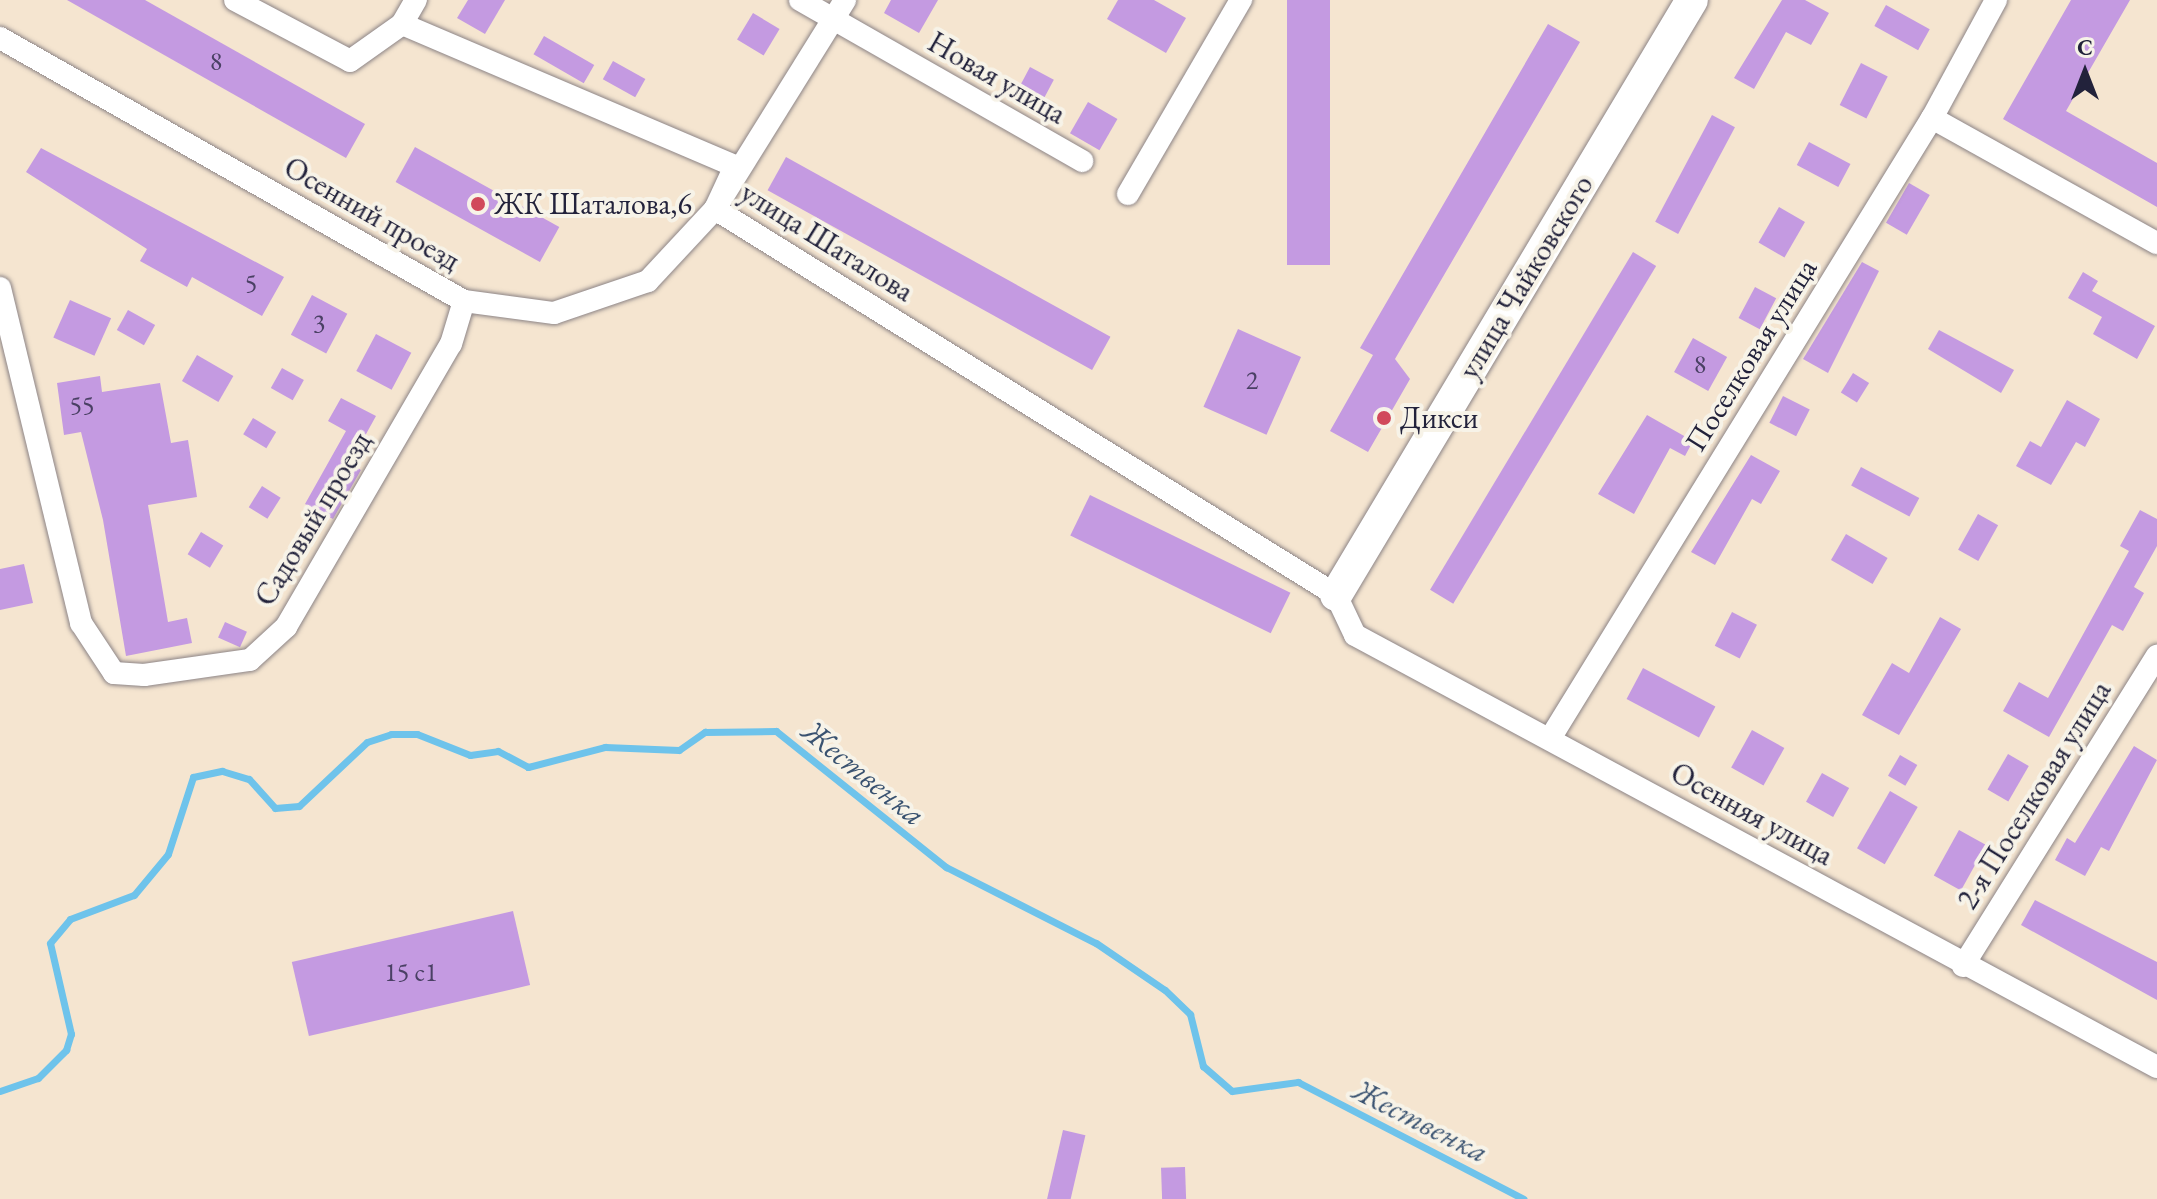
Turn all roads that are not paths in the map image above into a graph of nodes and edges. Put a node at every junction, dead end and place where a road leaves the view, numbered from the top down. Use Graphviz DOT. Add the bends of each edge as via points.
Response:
graph roads {
  1 [pos="235,0"];
  2 [pos="416,0"];
  3 [pos="800,0"];
  4 [pos="845,0"];
  5 [pos="1241,0"];
  6 [pos="1996,0"];
  7 [pos="1684,3"];
  8 [pos="834,20"];
  9 [pos="402,24"];
  10 [pos="0,38"];
  11 [pos="1932,118"];
  12 [pos="1082,161"];
  13 [pos="1128,194"];
  14 [pos="715,209"];
  15 [pos="2157,243"];
  16 [pos="0,288"];
  17 [pos="464,301"];
  18 [pos="1336,595"];
  19 [pos="2157,656"];
  20 [pos="1551,737"];
  21 [pos="1963,966"];
  22 [pos="2157,1067"];
  1 -- 9 [label="street" via="350,61"];
  2 -- 9 [label="street"];
  3 -- 8 [label="street, Новая улица"];
  4 -- 8 [label="street"];
  5 -- 13 [label="street"];
  6 -- 11 [label="street, Поселковая улица"];
  7 -- 18 [label="street, улица Чайковского"];
  8 -- 12 [label="street, Новая улица"];
  8 -- 14 [label="street"];
  9 -- 14 [label="street, улица Шаталова" via="735,166"];
  10 -- 17 [label="street, Осенний проезд"];
  11 -- 15 [label="street"];
  11 -- 20 [label="street, Поселковая улица"];
  14 -- 17 [label="street, Осенний проезд" via="648,281 554,313"];
  14 -- 18 [label="street, улица Шаталова"];
  16 -- 17 [label="street, Садовый проезд" via="81,623 114,673 144,675 250,660 286,627 451,344"];
  18 -- 20 [label="street, Осенняя улица" via="1355,635"];
  19 -- 21 [label="street, 2-я Поселковая улица"];
  20 -- 21 [label="street, Осенняя улица"];
  21 -- 22 [label="street, Осенняя улица"];
}
